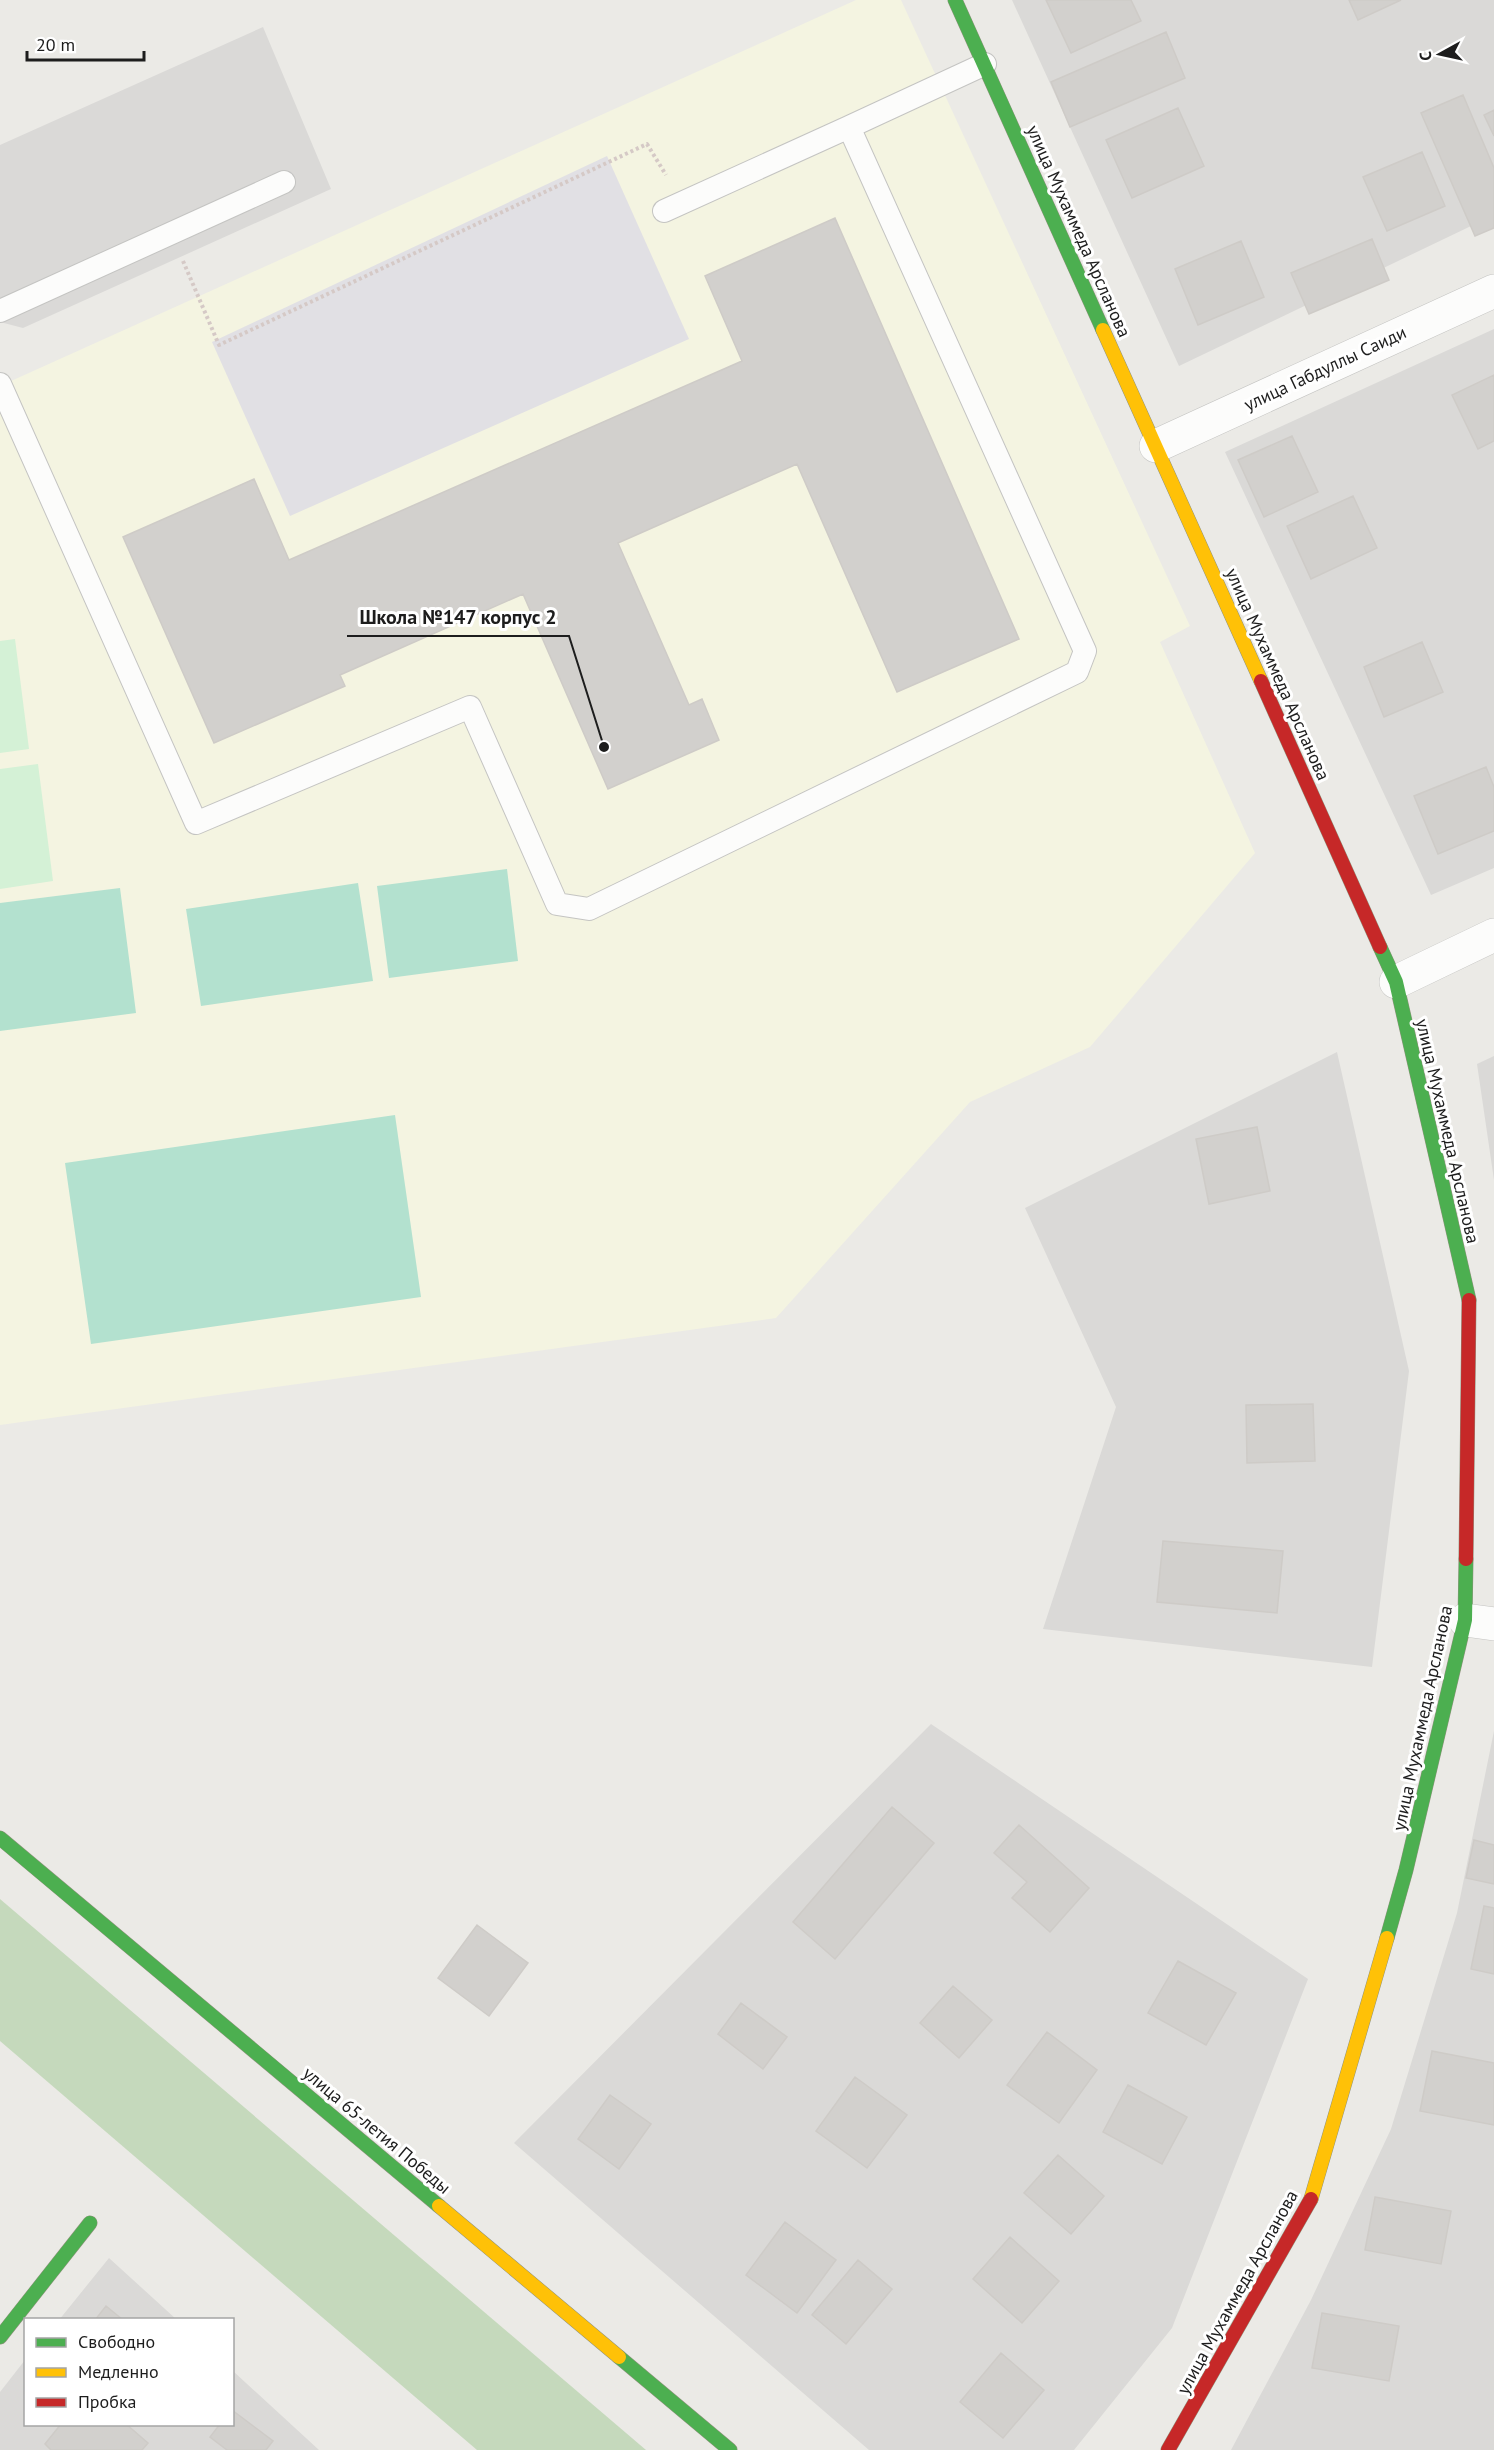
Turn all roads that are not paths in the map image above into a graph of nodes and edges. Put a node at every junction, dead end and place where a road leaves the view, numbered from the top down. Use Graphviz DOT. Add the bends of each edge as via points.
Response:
graph roads {
  1 [pos="955,0"];
  2 [pos="985,64"];
  3 [pos="849,127"];
  4 [pos="284,182"];
  5 [pos="664,211"];
  6 [pos="1494,291"];
  7 [pos="0,312"];
  8 [pos="0,384"];
  9 [pos="1156,446"];
  10 [pos="1494,935"];
  11 [pos="1396,982"];
  12 [pos="1480,1622"];
  13 [pos="0,1838"];
  14 [pos="90,2223"];
  15 [pos="0,2337"];
  16 [pos="730,2450"];
  17 [pos="1168,2450"];
  1 -- 2 [label="street, улица Мухаммеда Арсланова"];
  2 -- 3 [label="lane"];
  2 -- 9 [label="street, улица Мухаммеда Арсланова"];
  3 -- 5 [label="lane"];
  3 -- 8 [label="lane" via="1085,651 1077,672 589,909 557,904 470,707 196,823"];
  4 -- 7 [label="lane"];
  6 -- 9 [label="street, улица Габдуллы Саиди"];
  9 -- 11 [label="street, улица Мухаммеда Арсланова"];
  10 -- 11 [label="street"];
  11 -- 12 [label="street, улица Мухаммеда Арсланова" via="1470,1304"];
  12 -- 17 [label="street, улица Мухаммеда Арсланова" via="1310,2204"];
  13 -- 16 [label="street, улица 65-летия Победы"];
  14 -- 15 [label="street"];
}
